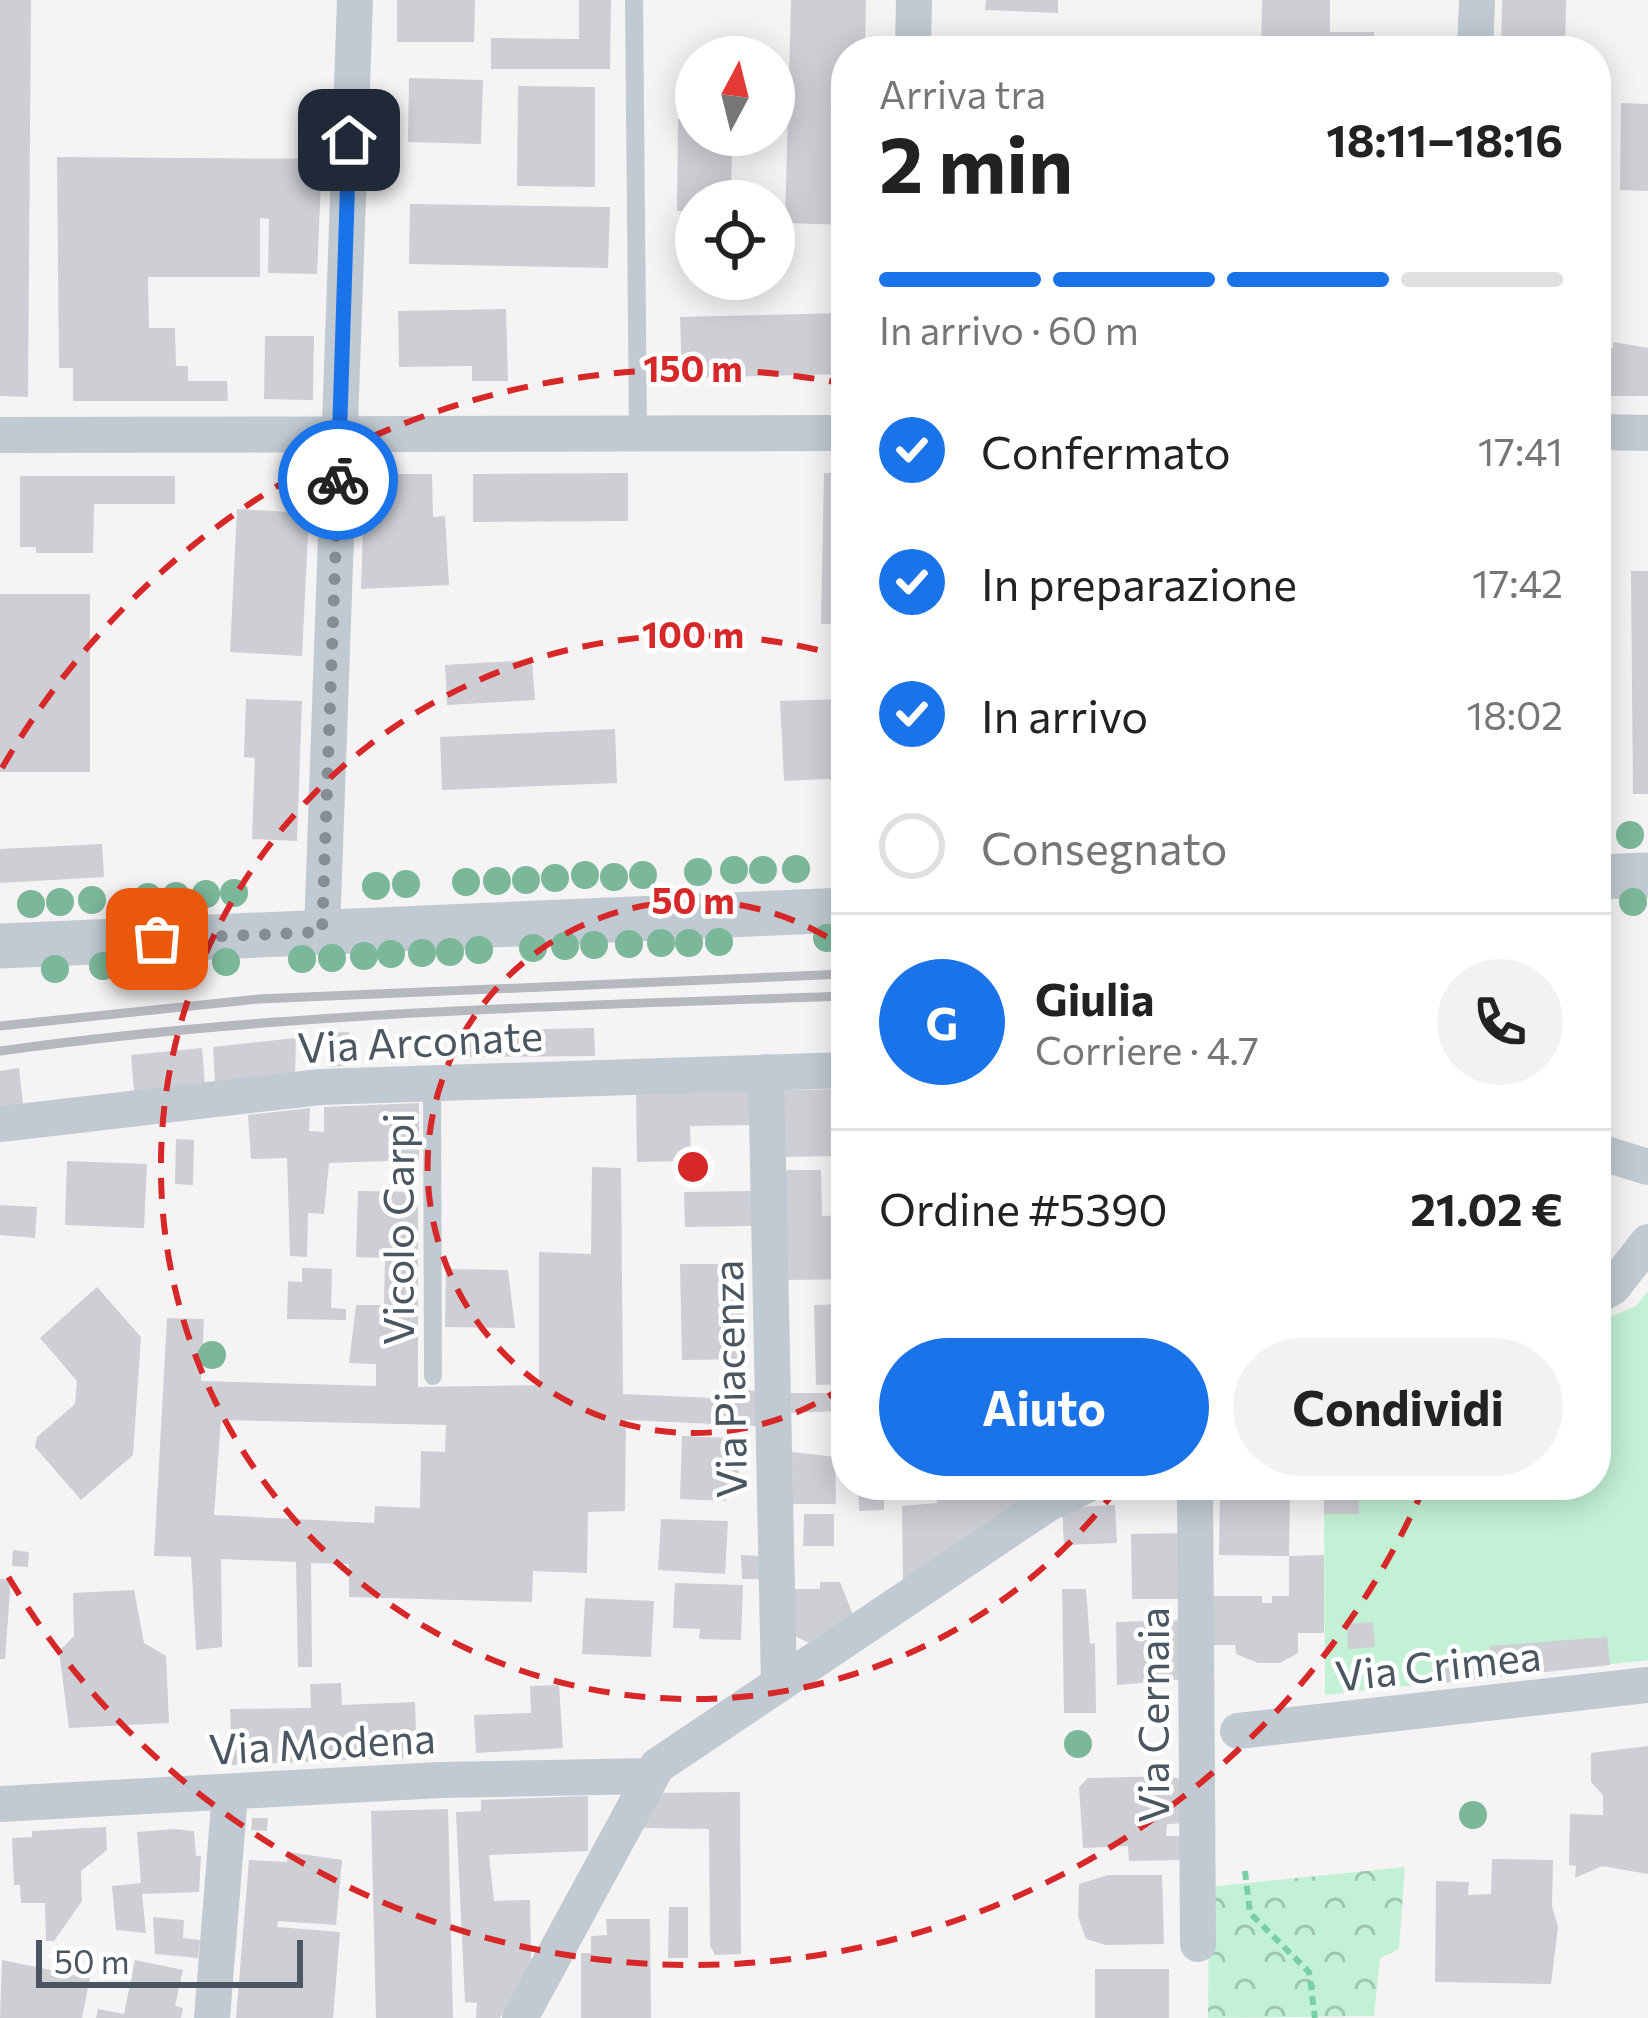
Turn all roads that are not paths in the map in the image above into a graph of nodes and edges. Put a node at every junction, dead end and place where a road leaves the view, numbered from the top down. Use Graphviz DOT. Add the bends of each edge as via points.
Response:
graph roads {
  1 [pos="355,0"];
  2 [pos="634,0"];
  3 [pos="914,0"];
  4 [pos="1477,0"];
  5 [pos="913,36"];
  6 [pos="1476,36"];
  7 [pos="638,433"];
  8 [pos="831,433"];
  9 [pos="1611,433"];
  10 [pos="1648,433"];
  11 [pos="0,435"];
  12 [pos="339,435"];
  13 [pos="1648,875"];
  14 [pos="1611,876"];
  15 [pos="831,911"];
  16 [pos="322,932"];
  17 [pos="0,946"];
  18 [pos="831,1070"];
  19 [pos="766,1072"];
  20 [pos="432,1083"];
  21 [pos="0,1124"];
  22 [pos="1611,1155"];
  23 [pos="1648,1167"];
  24 [pos="1648,1242"];
  25 [pos="1611,1288"];
  26 [pos="433,1376"];
  27 [pos="1055,1500"];
  28 [pos="1195,1500"];
  29 [pos="779,1684"];
  30 [pos="1648,1685"];
  31 [pos="1238,1731"];
  32 [pos="649,1776"];
  33 [pos="230,1792"];
  34 [pos="0,1804"];
  35 [pos="1198,1944"];
  36 [pos="212,2018"];
  37 [pos="520,2018"];
  1 -- 12 [label="street"];
  2 -- 7 [label="lane"];
  3 -- 5 [label="street"];
  4 -- 6 [label="street"];
  7 -- 8 [label="street"];
  7 -- 12 [label="street"];
  9 -- 10 [label="street"];
  11 -- 12 [label="street"];
  12 -- 16 [label="street"];
  13 -- 14 [label="street"];
  15 -- 16 [label="street"];
  16 -- 17 [label="street"];
  18 -- 19 [label="street, Via Arconate"];
  19 -- 20 [label="street, Via Arconate"];
  19 -- 29 [label="street, Via Piacenza"];
  20 -- 21 [label="street, Via Arconate" via="320,1087"];
  20 -- 26 [label="lane, Vicolo Carpi"];
  22 -- 23 [label="street"];
  24 -- 25 [label="street"];
  27 -- 29 [label="street"];
  28 -- 35 [label="street, Via Cernaia"];
  29 -- 32 [label="street"];
  30 -- 31 [label="street, Via Crimea"];
  32 -- 33 [label="street, Via Modena"];
  32 -- 37 [label="street"];
  33 -- 34 [label="street, Via Modena"];
  33 -- 36 [label="street"];
}
